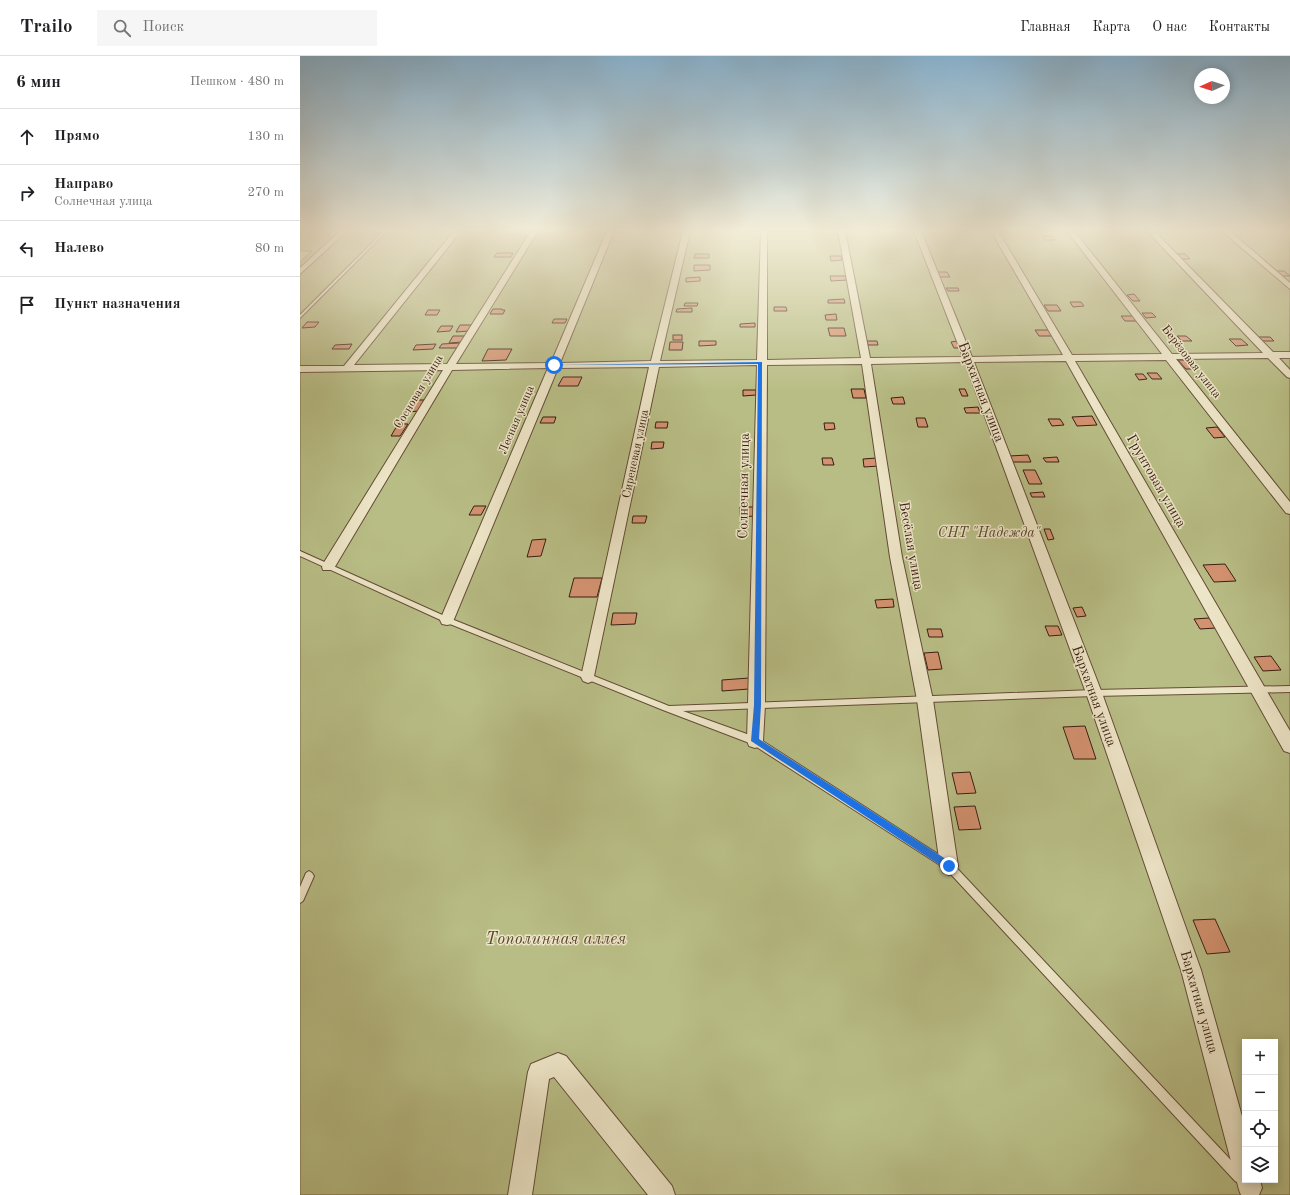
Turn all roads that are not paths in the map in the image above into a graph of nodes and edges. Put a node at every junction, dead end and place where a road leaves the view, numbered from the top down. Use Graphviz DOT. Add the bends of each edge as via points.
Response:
graph roads {
  1 [pos="333,284"];
  2 [pos="415,284"];
  3 [pos="502,284"];
  4 [pos="588,284"];
  5 [pos="674,284"];
  6 [pos="763,284"];
  7 [pos="851,284"];
  8 [pos="938,284"];
  9 [pos="1025,284"];
  10 [pos="1113,284"];
  11 [pos="1202,284"];
  12 [pos="300,317"];
  13 [pos="1271,355"];
  14 [pos="1290,355"];
  15 [pos="1170,356"];
  16 [pos="1069,358"];
  17 [pos="968,359"];
  18 [pos="866,360"];
  19 [pos="655,363"];
  20 [pos="761,363"];
  21 [pos="554,365"];
  22 [pos="450,366"];
  23 [pos="348,367"];
  24 [pos="300,369"];
  25 [pos="1290,375"];
  26 [pos="1290,510"];
  27 [pos="300,553"];
  28 [pos="328,567"];
  29 [pos="447,620"];
  30 [pos="588,677"];
  31 [pos="1290,689"];
  32 [pos="1258,690"];
  33 [pos="1094,693"];
  34 [pos="925,700"];
  35 [pos="757,705"];
  36 [pos="666,708"];
  37 [pos="755,741"];
  38 [pos="1290,746"];
  39 [pos="949,866"];
  40 [pos="309,876"];
  41 [pos="300,898"];
  42 [pos="1242,1157"];
  43 [pos="1242,1173"];
  44 [pos="520,1195"];
  45 [pos="663,1195"];
  1 -- 12 [label="lane"];
  2 -- 23 [label="street"];
  3 -- 22 [label="street, Сосновая улица"];
  4 -- 21 [label="street, Лесная улица"];
  5 -- 19 [label="street, Сиреневая улица"];
  6 -- 20 [label="street, Солнечная улица"];
  7 -- 18 [label="street, Весёлая улица"];
  8 -- 17 [label="street, Бархатная улица"];
  9 -- 16 [label="street, Грунтовая улица"];
  10 -- 15 [label="street, Берёзовая улица"];
  11 -- 13 [label="street"];
  13 -- 14 [label="street"];
  13 -- 15 [label="street"];
  13 -- 25 [label="street"];
  15 -- 16 [label="street"];
  15 -- 26 [label="street, Берёзовая улица"];
  16 -- 17 [label="street"];
  16 -- 32 [label="street, Грунтовая улица"];
  17 -- 18 [label="street"];
  17 -- 33 [label="street, Бархатная улица"];
  18 -- 20 [label="street"];
  18 -- 34 [label="street, Весёлая улица" via="896,558"];
  19 -- 20 [label="street"];
  19 -- 21 [label="street"];
  19 -- 30 [label="street, Сиреневая улица"];
  20 -- 35 [label="street, Солнечная улица"];
  21 -- 22 [label="street"];
  21 -- 29 [label="street, Лесная улица"];
  22 -- 23 [label="street"];
  22 -- 28 [label="street, Сосновая улица"];
  23 -- 24 [label="street"];
  27 -- 28 [label="lane"];
  28 -- 29 [label="lane"];
  29 -- 30 [label="lane"];
  30 -- 36 [label="lane"];
  31 -- 32 [label="lane"];
  32 -- 33 [label="lane"];
  32 -- 38 [label="street, Грунтовая улица"];
  33 -- 34 [label="lane"];
  33 -- 42 [label="street, Бархатная улица" via="1191,970"];
  34 -- 35 [label="lane"];
  34 -- 39 [label="street, Весёлая улица"];
  35 -- 36 [label="lane"];
  35 -- 37 [label="street, Солнечная улица"];
  36 -- 37 [label="lane"];
  37 -- 39 [label="lane"];
  39 -- 43 [label="lane"];
  40 -- 41 [label="lane"];
  44 -- 45 [label="street" via="539,1072 558,1064"];
}
